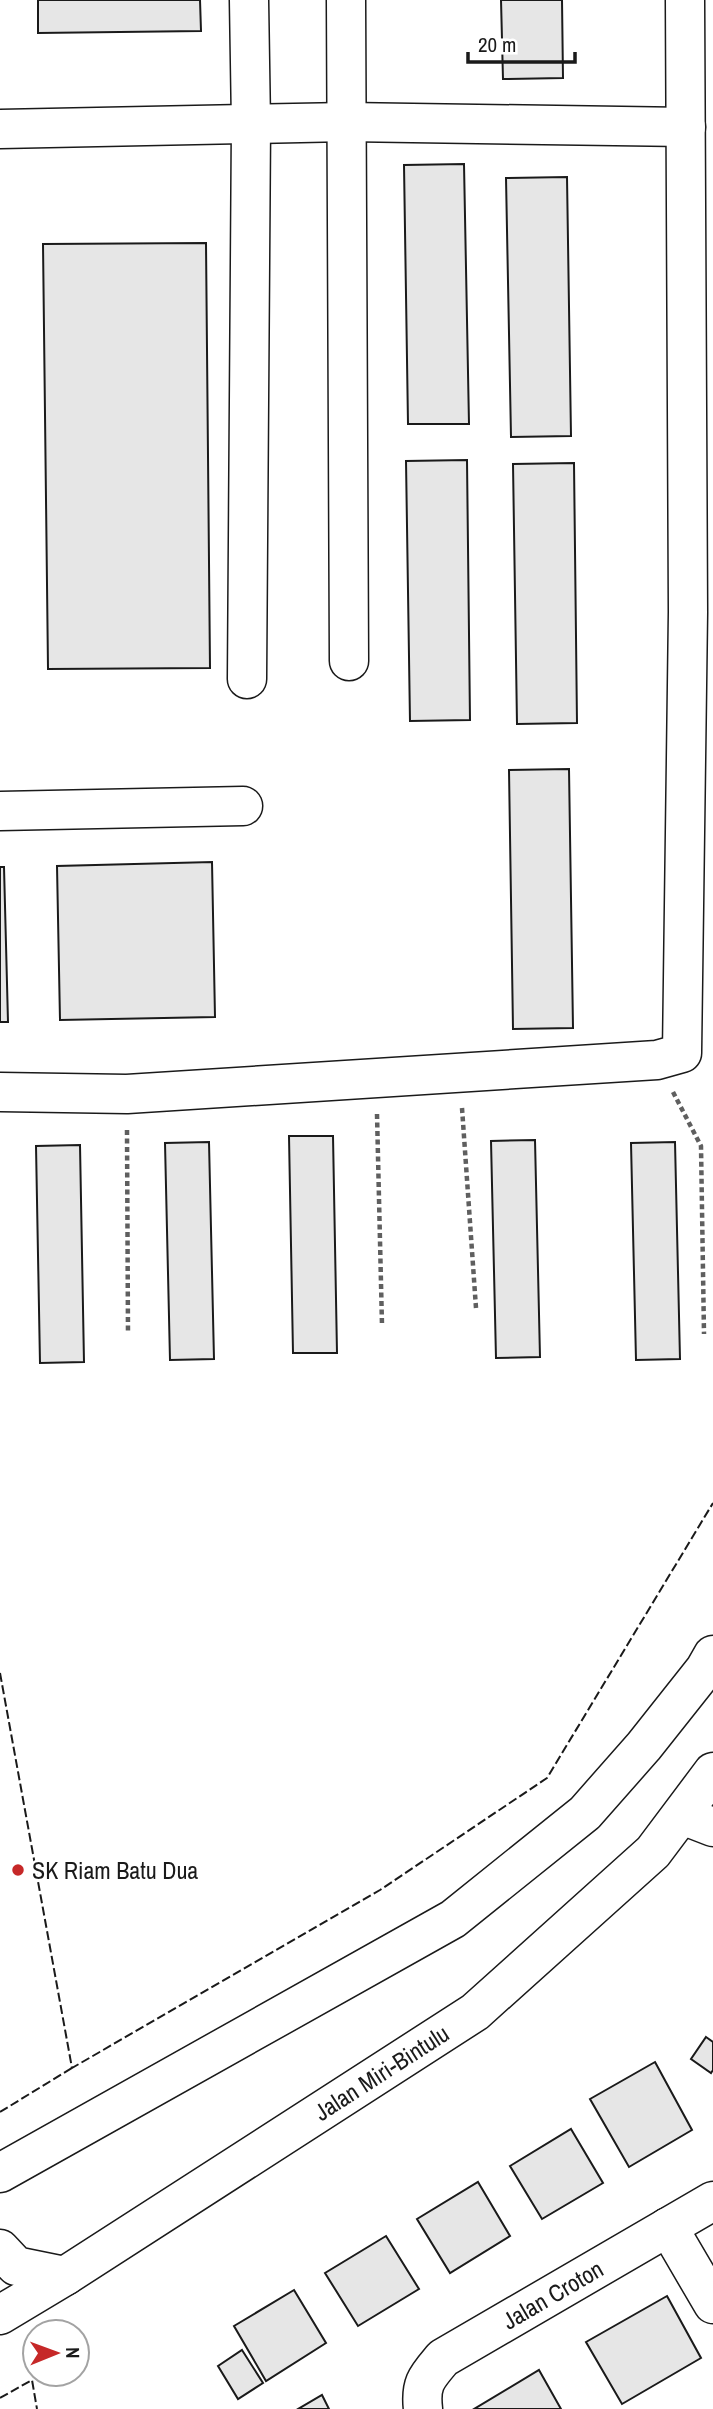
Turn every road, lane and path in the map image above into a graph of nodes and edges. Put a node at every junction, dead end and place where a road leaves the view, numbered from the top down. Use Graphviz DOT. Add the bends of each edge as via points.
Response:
graph roads {
  1 [pos="249,0"];
  2 [pos="346,0"];
  3 [pos="685,0"];
  4 [pos="347,122"];
  5 [pos="251,124"];
  6 [pos="686,127"];
  7 [pos="0,129"];
  8 [pos="700,611"];
  9 [pos="349,660"];
  10 [pos="247,679"];
  11 [pos="243,806"];
  12 [pos="0,811"];
  13 [pos="657,1060"];
  14 [pos="460,1073"];
  15 [pos="376,1078"];
  16 [pos="0,1092"];
  17 [pos="127,1094"];
  18 [pos="476,1308"];
  19 [pos="382,1325"];
  20 [pos="128,1334"];
  21 [pos="705,1334"];
  22 [pos="713,1655"];
  23 [pos="713,1772"];
  24 [pos="698,1821"];
  25 [pos="0,2173"];
  26 [pos="713,2201"];
  27 [pos="668,2227"];
  28 [pos="0,2249"];
  29 [pos="65,2276"];
  30 [pos="713,2304"];
  31 [pos="0,2315"];
  32 [pos="423,2409"];
  1 -- 5 [label="main road"];
  2 -- 4 [label="main road"];
  3 -- 6 [label="main road"];
  4 -- 5 [label="main road"];
  4 -- 6 [label="main road"];
  4 -- 9 [label="main road"];
  5 -- 7 [label="main road"];
  5 -- 10 [label="main road"];
  6 -- 8 [label="main road"];
  8 -- 13 [label="main road" via="682,1053"];
  11 -- 12 [label="main road"];
  13 -- 14 [label="main road"];
  13 -- 21 [label="path" via="701,1146"];
  14 -- 15 [label="main road"];
  14 -- 18 [label="path"];
  15 -- 17 [label="main road"];
  15 -- 19 [label="path"];
  16 -- 17 [label="main road"];
  17 -- 20 [label="path"];
  22 -- 25 [label="main road" via="585,1813 453,1919"];
  23 -- 24 [label="main road, Jalan Miri-Bintulu"];
  24 -- 29 [label="main road, Jalan Miri-Bintulu" via="653,1852 475,2012"];
  26 -- 27 [label="main road, Jalan Croton"];
  27 -- 30 [label="main road"];
  27 -- 32 [label="main road, Jalan Croton" via="443,2358 421,2393"];
  28 -- 29 [label="main road" via="16,2266"];
  29 -- 31 [label="main road, Jalan Miri-Bintulu"];
}
